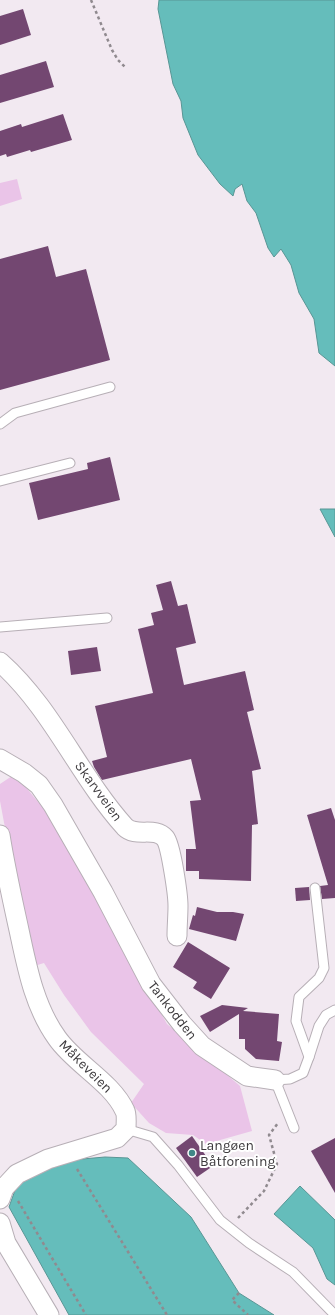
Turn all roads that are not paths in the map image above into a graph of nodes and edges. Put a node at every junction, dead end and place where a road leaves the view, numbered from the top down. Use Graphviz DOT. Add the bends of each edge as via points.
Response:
graph roads {
  1 [pos="110,387"];
  2 [pos="0,424"];
  3 [pos="70,463"];
  4 [pos="0,481"];
  5 [pos="107,618"];
  6 [pos="0,627"];
  7 [pos="0,662"];
  8 [pos="0,759"];
  9 [pos="0,835"];
  10 [pos="3,870"];
  11 [pos="315,888"];
  12 [pos="177,936"];
  13 [pos="335,1010"];
  14 [pos="309,1057"];
  15 [pos="274,1080"];
  16 [pos="294,1128"];
  17 [pos="126,1129"];
  18 [pos="9,1200"];
  19 [pos="0,1223"];
  20 [pos="49,1315"];
  21 [pos="334,1315"];
  1 -- 2 [label="lane" via="15,413"];
  3 -- 4 [label="lane"];
  5 -- 6 [label="lane"];
  7 -- 12 [label="street, Skarvveien" via="15,675 93,785 127,828 140,833 156,832 164,837 169,848 178,904"];
  8 -- 15 [label="street, Tankodden" via="24,772 39,785 103,892 152,984 182,1024 202,1046 247,1076"];
  9 -- 10 [label="street, Måkeveien"];
  10 -- 17 [label="street, Måkeveien" via="30,980 41,1009 57,1038 114,1094 126,1112"];
  11 -- 14 [label="lane" via="324,968 299,997 296,1021"];
  13 -- 14 [label="lane, Tankodden" via="326,1016 319,1026"];
  14 -- 15 [label="lane, Tankodden" via="303,1072 290,1079"];
  15 -- 16 [label="lane"];
  17 -- 18 [label="street" via="117,1138 48,1159 17,1174 4,1188"];
  17 -- 21 [label="lane" via="153,1137 220,1220 292,1272"];
  19 -- 20 [label="street" via="6,1243"];
}
